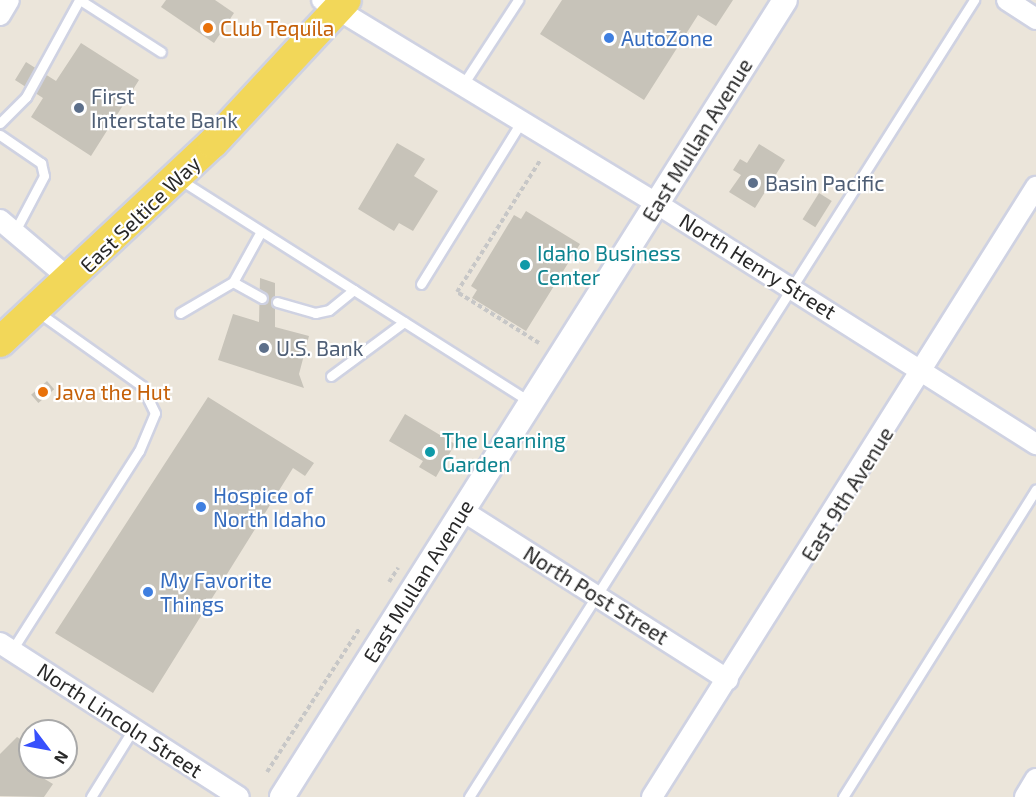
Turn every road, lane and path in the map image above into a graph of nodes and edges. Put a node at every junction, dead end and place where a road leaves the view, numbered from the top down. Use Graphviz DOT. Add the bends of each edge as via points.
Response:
graph roads {
  1 [pos="9,0"];
  2 [pos="79,0"];
  3 [pos="518,0"];
  4 [pos="785,0"];
  5 [pos="974,0"];
  6 [pos="1006,0"];
  7 [pos="335,3"];
  8 [pos="0,15"];
  9 [pos="1036,19"];
  10 [pos="161,52"];
  11 [pos="461,87"];
  12 [pos="0,123"];
  13 [pos="520,124"];
  14 [pos="0,135"];
  15 [pos="541,159"];
  16 [pos="177,178"];
  17 [pos="1036,187"];
  18 [pos="656,202"];
  19 [pos="7,226"];
  20 [pos="260,233"];
  21 [pos="71,279"];
  22 [pos="233,282"];
  23 [pos="421,284"];
  24 [pos="794,289"];
  25 [pos="354,290"];
  26 [pos="262,298"];
  27 [pos="277,302"];
  28 [pos="36,310"];
  29 [pos="180,313"];
  30 [pos="404,322"];
  31 [pos="0,342"];
  32 [pos="539,343"];
  33 [pos="924,371"];
  34 [pos="331,376"];
  35 [pos="531,402"];
  36 [pos="1036,444"];
  37 [pos="1036,489"];
  38 [pos="463,512"];
  39 [pos="403,560"];
  40 [pos="387,585"];
  41 [pos="596,596"];
  42 [pos="366,620"];
  43 [pos="3,646"];
  44 [pos="728,680"];
  45 [pos="134,728"];
  46 [pos="267,772"];
  47 [pos="1036,779"];
  48 [pos="91,797"];
  49 [pos="239,797"];
  50 [pos="282,797"];
  51 [pos="469,797"];
  52 [pos="652,797"];
  53 [pos="843,797"];
  54 [pos="1025,797"];
  1 -- 8 [label="street"];
  2 -- 10 [label="lane"];
  2 -- 12 [label="lane" via="26,97"];
  3 -- 11 [label="lane"];
  4 -- 18 [label="street, East Mullan Avenue"];
  5 -- 24 [label="lane"];
  6 -- 9 [label="street"];
  7 -- 11 [label="street, North Henry Street"];
  7 -- 16 [label="main road, East Seltice Way"];
  11 -- 13 [label="street, North Henry Street"];
  13 -- 18 [label="street, North Henry Street"];
  13 -- 23 [label="lane"];
  14 -- 19 [label="lane" via="41,163 44,176"];
  15 -- 32 [label="path" via="458,292"];
  16 -- 20 [label="lane"];
  16 -- 21 [label="main road, East Seltice Way"];
  17 -- 33 [label="street, East 9th Avenue"];
  18 -- 24 [label="street, North Henry Street"];
  18 -- 35 [label="street, East Mullan Avenue"];
  19 -- 21 [label="street"];
  20 -- 22 [label="lane"];
  20 -- 25 [label="lane"];
  21 -- 28 [label="main road, East Seltice Way"];
  22 -- 26 [label="lane"];
  22 -- 29 [label="lane"];
  24 -- 33 [label="street, North Henry Street"];
  24 -- 41 [label="lane"];
  25 -- 27 [label="lane" via="329,310 315,313"];
  25 -- 30 [label="lane"];
  28 -- 31 [label="main road, East Seltice Way"];
  28 -- 43 [label="lane" via="142,386 155,413 139,451"];
  30 -- 34 [label="lane"];
  30 -- 35 [label="lane"];
  33 -- 36 [label="street, North Henry Street"];
  33 -- 44 [label="street, East 9th Avenue"];
  35 -- 38 [label="street, East Mullan Avenue"];
  37 -- 53 [label="lane"];
  38 -- 41 [label="street, North Post Street"];
  38 -- 50 [label="street, East Mullan Avenue"];
  39 -- 40 [label="path"];
  41 -- 44 [label="street, North Post Street"];
  41 -- 51 [label="lane"];
  42 -- 46 [label="path"];
  43 -- 45 [label="street, North Lincoln Street"];
  44 -- 52 [label="street, East 9th Avenue"];
  45 -- 48 [label="lane"];
  45 -- 49 [label="street, North Lincoln Street"];
  47 -- 54 [label="street"];
}
